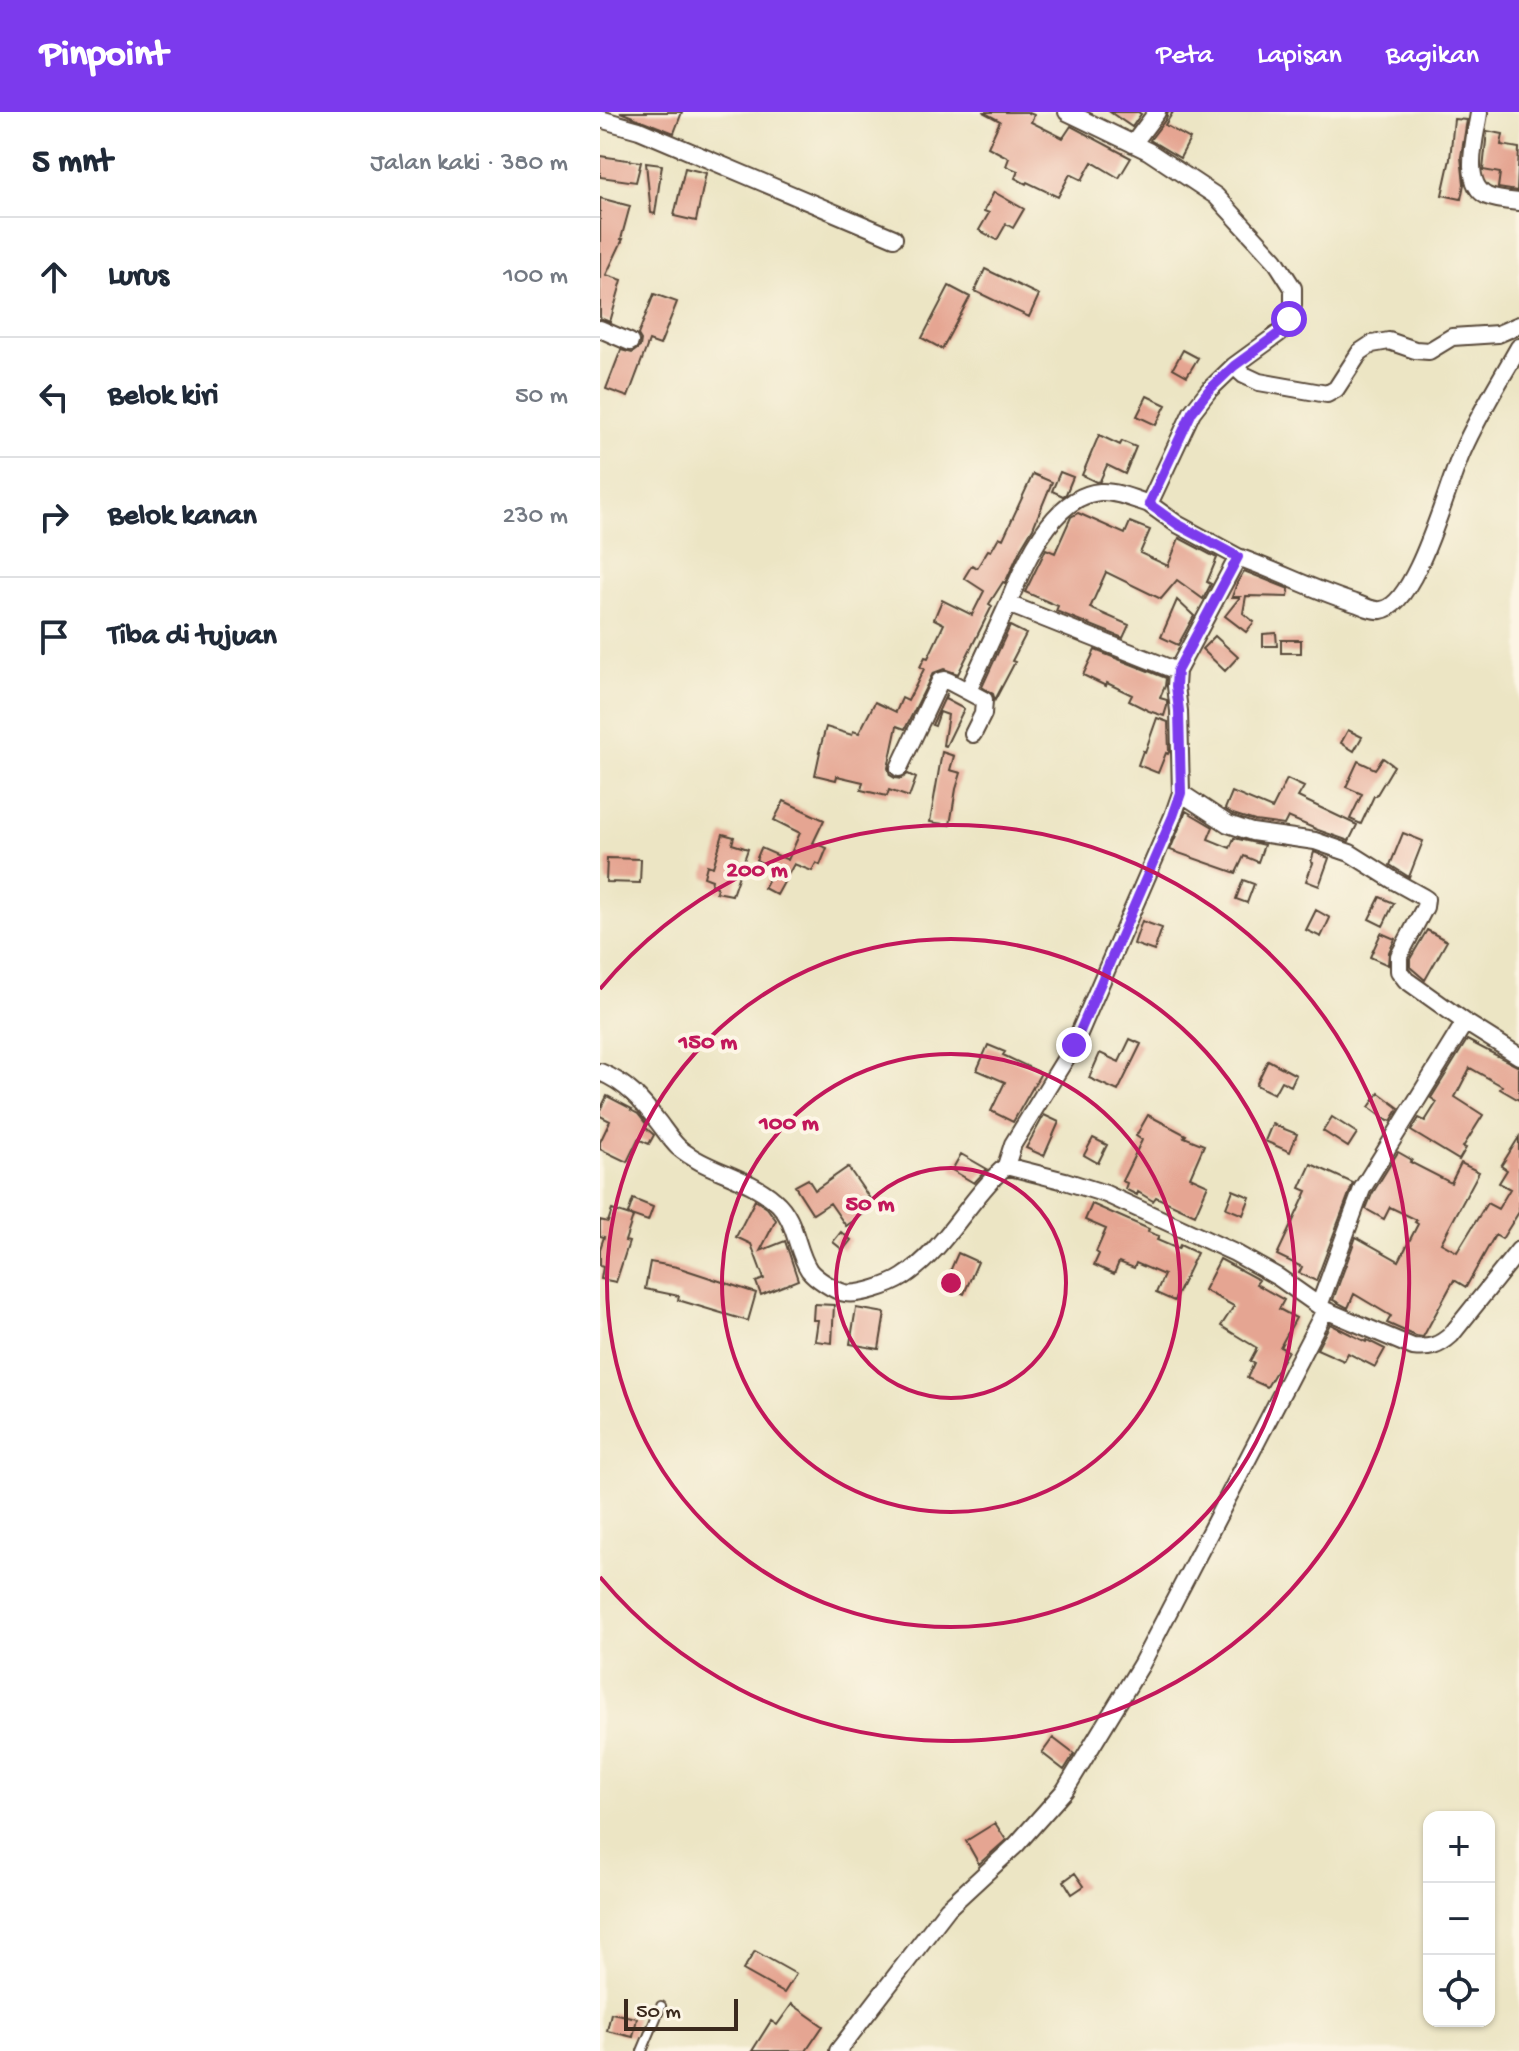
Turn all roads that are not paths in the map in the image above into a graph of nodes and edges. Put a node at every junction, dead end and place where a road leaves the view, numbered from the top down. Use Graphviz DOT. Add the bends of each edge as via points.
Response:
graph roads {
  1 [pos="1067,112"];
  2 [pos="1157,112"];
  3 [pos="1479,113"];
  4 [pos="602,124"];
  5 [pos="1133,144"];
  6 [pos="1519,202"];
  7 [pos="894,238"];
  8 [pos="1519,325"];
  9 [pos="600,329"];
  10 [pos="630,342"];
  11 [pos="1519,347"];
  12 [pos="1234,366"];
  13 [pos="1149,504"];
  14 [pos="1238,557"];
  15 [pos="1008,604"];
  16 [pos="1177,671"];
  17 [pos="968,691"];
  18 [pos="973,734"];
  19 [pos="899,768"];
  20 [pos="1181,793"];
  21 [pos="1465,1022"];
  22 [pos="1519,1056"];
  23 [pos="600,1072"];
  24 [pos="1006,1166"];
  25 [pos="1519,1250"];
  26 [pos="1322,1308"];
  27 [pos="661,2006"];
  28 [pos="642,2051"];
  29 [pos="838,2051"];
  1 -- 5 [label="street"];
  2 -- 5 [label="street"];
  3 -- 6 [label="street" via="1474,184 1488,197"];
  4 -- 7 [label="street" via="639,130"];
  5 -- 12 [label="street" via="1216,196 1275,260 1293,288 1293,305 1282,331"];
  8 -- 12 [label="street" via="1498,334 1452,337 1429,351 1389,341 1372,344 1327,394 1259,382"];
  9 -- 10 [label="street"];
  11 -- 14 [label="street" via="1462,451 1420,565 1395,605 1378,611"];
  12 -- 13 [label="street" via="1192,412"];
  13 -- 14 [label="street"];
  13 -- 15 [label="street" via="1103,492 1084,495 1058,514 1038,540"];
  14 -- 16 [label="street"];
  15 -- 16 [label="street"];
  15 -- 17 [label="street"];
  16 -- 20 [label="street"];
  17 -- 18 [label="street" via="985,702"];
  17 -- 19 [label="street" via="945,680 937,685"];
  20 -- 21 [label="street" via="1228,824 1350,853 1426,899 1399,956 1399,971"];
  20 -- 24 [label="street" via="1074,1045 1013,1144"];
  21 -- 22 [label="street"];
  21 -- 26 [label="street" via="1362,1189"];
  23 -- 24 [label="street" via="633,1093 679,1147 775,1200 789,1218 807,1268 844,1293 900,1279 926,1260"];
  24 -- 26 [label="street" via="1106,1194 1235,1253"];
  25 -- 26 [label="street" via="1439,1346 1413,1347"];
  26 -- 29 [label="street" via="1141,1665 1065,1790 948,1908"];
  27 -- 28 [label="lane"];
}
